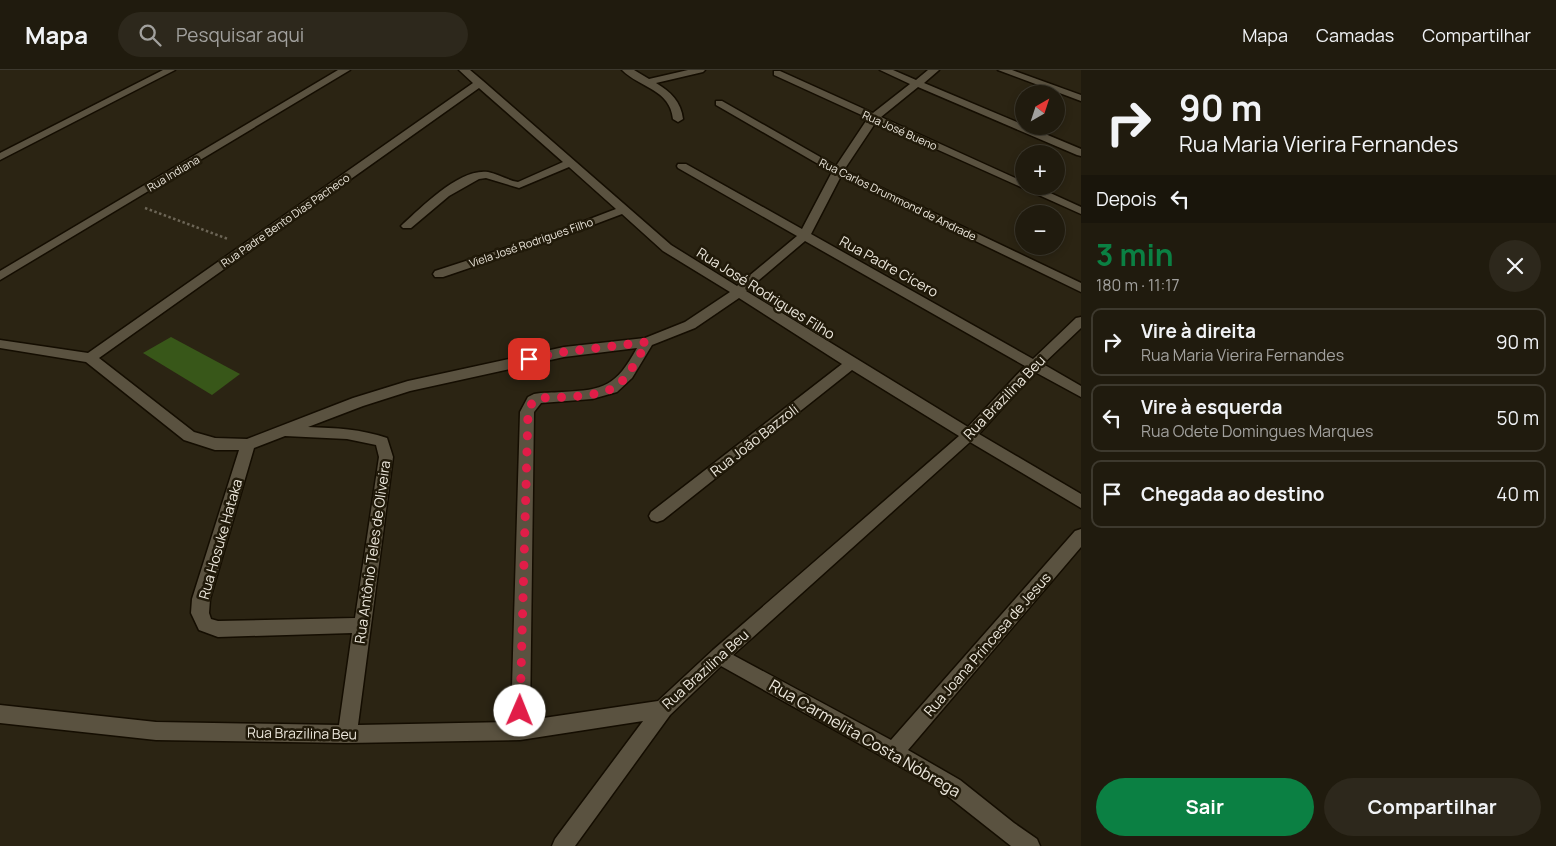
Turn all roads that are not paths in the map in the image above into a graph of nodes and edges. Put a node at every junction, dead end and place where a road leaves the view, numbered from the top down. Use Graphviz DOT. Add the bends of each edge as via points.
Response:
graph roads {
  1 [pos="169,70"];
  2 [pos="345,70"];
  3 [pos="464,70"];
  4 [pos="627,70"];
  5 [pos="700,70"];
  6 [pos="885,70"];
  7 [pos="934,70"];
  8 [pos="1003,70"];
  9 [pos="777,73"];
  10 [pos="647,82"];
  11 [pos="480,83"];
  12 [pos="915,84"];
  13 [pos="1081,98"];
  14 [pos="719,103"];
  15 [pos="873,118"];
  16 [pos="678,119"];
  17 [pos="1081,153"];
  18 [pos="0,157"];
  19 [pos="570,163"];
  20 [pos="682,166"];
  21 [pos="838,171"];
  22 [pos="1015,182"];
  23 [pos="1045,195"];
  24 [pos="623,210"];
  25 [pos="1081,211"];
  26 [pos="407,226"];
  27 [pos="804,236"];
  28 [pos="439,274"];
  29 [pos="0,276"];
  30 [pos="1081,288"];
  31 [pos="738,292"];
  32 [pos="1081,321"];
  33 [pos="647,342"];
  34 [pos="0,344"];
  35 [pos="90,358"];
  36 [pos="851,364"];
  37 [pos="1034,365"];
  38 [pos="1081,392"];
  39 [pos="280,432"];
  40 [pos="969,435"];
  41 [pos="248,444"];
  42 [pos="1081,502"];
  43 [pos="657,516"];
  44 [pos="1081,536"];
  45 [pos="362,626"];
  46 [pos="719,656"];
  47 [pos="664,709"];
  48 [pos="0,714"];
  49 [pos="520,731"];
  50 [pos="347,734"];
  51 [pos="892,752"];
  52 [pos="562,846"];
  53 [pos="1030,846"];
  1 -- 18 [label="street"];
  2 -- 29 [label="street, Rua Indiana"];
  3 -- 11 [label="street, Rua José Rodrigues Filho"];
  4 -- 10 [label="street"];
  5 -- 10 [label="street"];
  6 -- 12 [label="street"];
  7 -- 12 [label="street"];
  8 -- 13 [label="street"];
  9 -- 15 [label="street, Rua José Bueno"];
  10 -- 16 [label="street" via="675,102 679,110"];
  11 -- 19 [label="street, Rua José Rodrigues Filho"];
  11 -- 35 [label="street, Rua Padre Bento Dias Pacheco"];
  12 -- 15 [label="street"];
  12 -- 17 [label="street"];
  14 -- 21 [label="street, Rua Carlos Drummond de Andrade"];
  15 -- 21 [label="street"];
  15 -- 22 [label="street, Rua José Bueno"];
  19 -- 24 [label="street, Rua José Rodrigues Filho"];
  19 -- 26 [label="street" via="520,184 512,185 483,175 468,178"];
  20 -- 27 [label="street, Rua Padre Cícero"];
  21 -- 27 [label="street"];
  21 -- 30 [label="street, Rua Carlos Drummond de Andrade"];
  23 -- 25 [label="street, Rua José Bueno"];
  24 -- 28 [label="street, Viela José Rodrigues Filho"];
  24 -- 31 [label="street, Rua José Rodrigues Filho" via="667,248"];
  27 -- 31 [label="street"];
  27 -- 37 [label="street, Rua Padre Cícero"];
  31 -- 33 [label="street" via="690,325"];
  31 -- 36 [label="street, Rua José Rodrigues Filho"];
  32 -- 37 [label="street, Rua Brazilina Beu"];
  33 -- 39 [label="street" via="564,352 408,386"];
  33 -- 49 [label="street" via="619,385 608,391 539,398 529,406"];
  34 -- 35 [label="street"];
  35 -- 41 [label="street" via="189,436 215,444"];
  36 -- 40 [label="street, Rua José Rodrigues Filho"];
  36 -- 43 [label="street, Rua João Bazzoli"];
  37 -- 38 [label="street, Rua Padre Cícero"];
  37 -- 40 [label="street, Rua Brazilina Beu"];
  39 -- 41 [label="street"];
  39 -- 45 [label="street, Rua Antônio Teles de Oliveira" via="368,436 382,442 386,457"];
  40 -- 42 [label="street, Rua José Rodrigues Filho"];
  40 -- 46 [label="street, Rua Brazilina Beu"];
  41 -- 45 [label="street, Rua Hosuke Hataka" via="201,599 200,613 205,625 218,629"];
  44 -- 51 [label="street, Rua Joana Princesa de Jesus"];
  45 -- 50 [label="street, Rua Antônio Teles de Oliveira"];
  46 -- 47 [label="street, Rua Brazilina Beu"];
  46 -- 51 [label="street, Rua Carmelita Costa Nóbrega"];
  47 -- 49 [label="street, Rua Brazilina Beu"];
  47 -- 52 [label="street"];
  48 -- 50 [label="street, Rua Brazilina Beu" via="156,731"];
  49 -- 50 [label="street, Rua Brazilina Beu"];
  51 -- 53 [label="street, Rua Carmelita Costa Nóbrega" via="970,798 996,823"];
}
